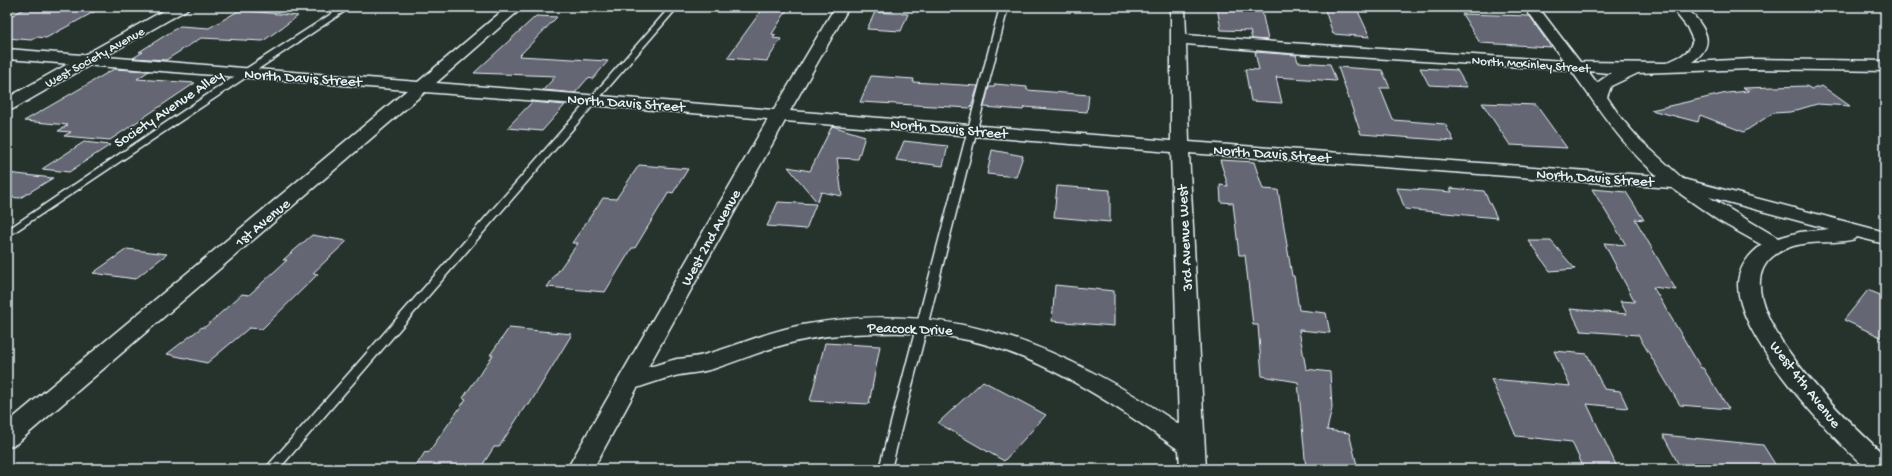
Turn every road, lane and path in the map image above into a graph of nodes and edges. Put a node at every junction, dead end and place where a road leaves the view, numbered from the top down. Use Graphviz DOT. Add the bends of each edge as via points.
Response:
graph roads {
  1 [pos="12,7"];
  2 [pos="181,7"];
  3 [pos="347,7"];
  4 [pos="516,7"];
  5 [pos="674,7"];
  6 [pos="842,7"];
  7 [pos="1004,7"];
  8 [pos="1178,7"];
  9 [pos="1531,7"];
  10 [pos="1678,7"];
  11 [pos="7,10"];
  12 [pos="1178,39"];
  13 [pos="7,54"];
  14 [pos="88,60"];
  15 [pos="1574,65"];
  16 [pos="1885,66"];
  17 [pos="1642,68"];
  18 [pos="1665,68"];
  19 [pos="247,72"];
  20 [pos="422,86"];
  21 [pos="1599,97"];
  22 [pos="592,100"];
  23 [pos="7,105"];
  24 [pos="780,114"];
  25 [pos="974,130"];
  26 [pos="1180,146"];
  27 [pos="1678,183"];
  28 [pos="7,234"];
  29 [pos="1882,238"];
  30 [pos="1777,245"];
  31 [pos="922,325"];
  32 [pos="629,382"];
  33 [pos="7,437"];
  34 [pos="1192,446"];
  35 [pos="271,469"];
  36 [pos="580,469"];
  37 [pos="885,469"];
  38 [pos="1193,469"];
  39 [pos="1884,469"];
  1 -- 11 [label="lane"];
  2 -- 14 [label="street, West Society Avenue"];
  3 -- 19 [label="lane, Society Avenue Alley"];
  4 -- 20 [label="street, 1st Avenue"];
  5 -- 22 [label="lane"];
  6 -- 24 [label="street, West 2nd Avenue"];
  7 -- 25 [label="lane"];
  8 -- 12 [label="street, 3rd Avenue West"];
  9 -- 15 [label="street"];
  10 -- 18 [label="street" via="1696,28 1700,44 1697,53"];
  12 -- 15 [label="street, North McKinley Street"];
  12 -- 26 [label="street, 3rd Avenue West"];
  13 -- 14 [label="street, North Davis Street"];
  14 -- 19 [label="street, North Davis Street"];
  14 -- 23 [label="street, West Society Avenue"];
  15 -- 17 [label="street, North McKinley Street"];
  15 -- 21 [label="street"];
  16 -- 18 [label="street, North McKinley Street" via="1752,64"];
  17 -- 18 [label="street, North McKinley Street"];
  17 -- 21 [label="street" via="1604,82 1599,88"];
  19 -- 20 [label="street, North Davis Street"];
  19 -- 28 [label="lane, Society Avenue Alley"];
  20 -- 22 [label="street, North Davis Street"];
  20 -- 33 [label="street, 1st Avenue"];
  21 -- 27 [label="street" via="1632,143"];
  22 -- 24 [label="street, North Davis Street"];
  22 -- 35 [label="lane"];
  24 -- 25 [label="street, North Davis Street"];
  24 -- 32 [label="street, West 2nd Avenue"];
  25 -- 26 [label="street, North Davis Street"];
  25 -- 31 [label="lane"];
  26 -- 27 [label="street, North Davis Street"];
  26 -- 34 [label="street, 3rd Avenue West"];
  27 -- 29 [label="street, North Davis Street"];
  27 -- 30 [label="street" via="1731,221"];
  29 -- 30 [label="street, West 4th Avenue" via="1819,236"];
  30 -- 39 [label="street, West 4th Avenue" via="1754,262 1749,275 1749,294 1756,317 1776,351 1805,388 1838,426"];
  31 -- 32 [label="street, Peacock Drive" via="840,327 782,337 705,363 676,368"];
  31 -- 34 [label="street, Peacock Drive" via="961,330 997,339 1057,362 1138,409"];
  31 -- 37 [label="lane"];
  32 -- 36 [label="street, West 2nd Avenue"];
  34 -- 38 [label="street, 3rd Avenue West"];
}
